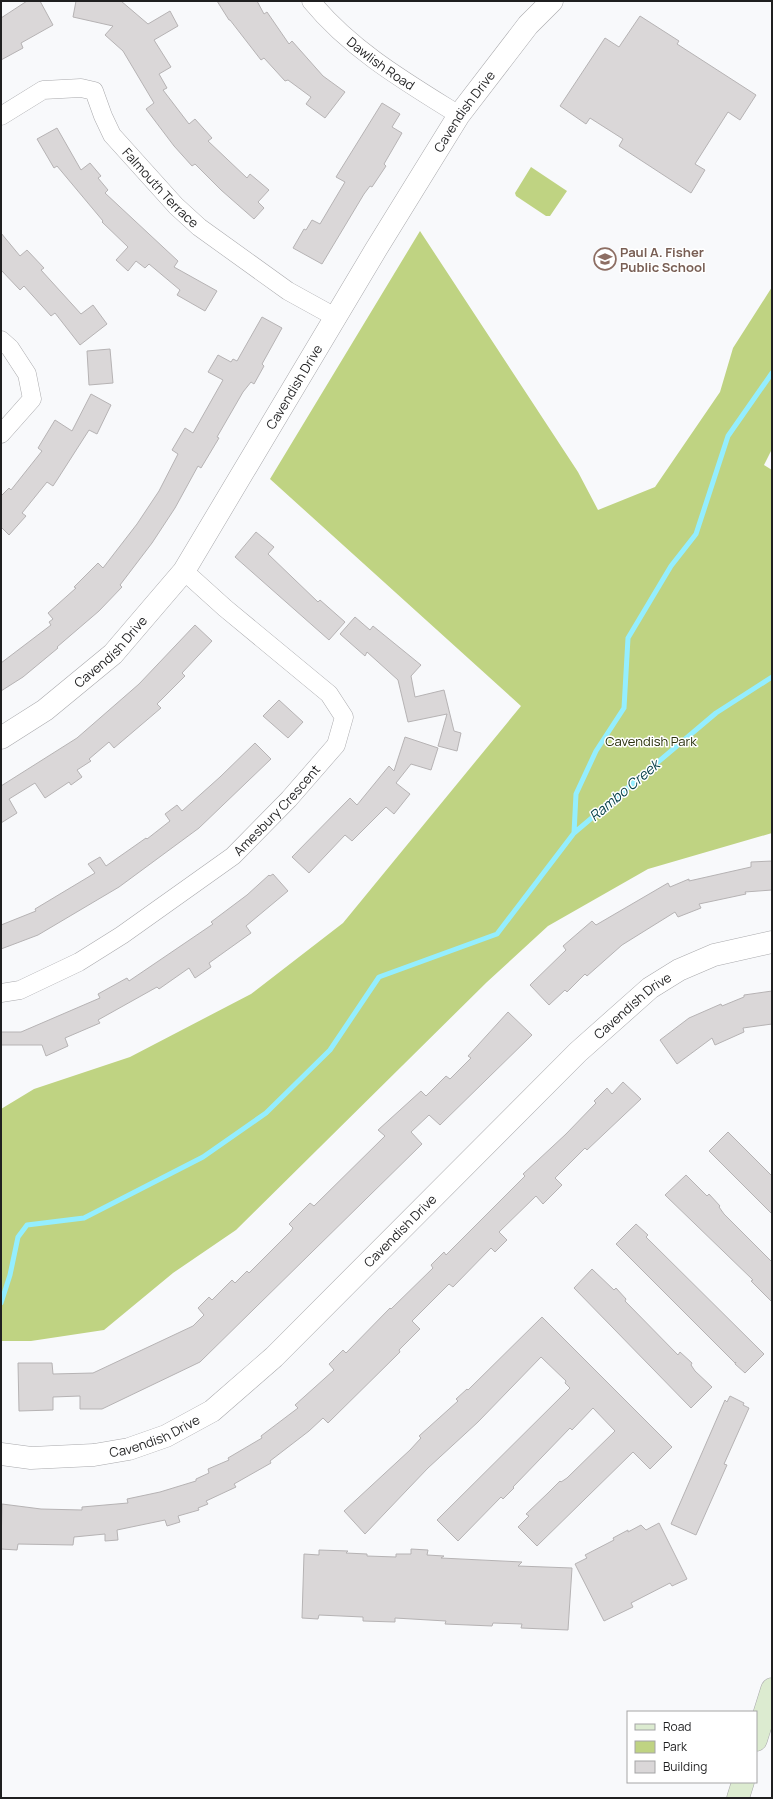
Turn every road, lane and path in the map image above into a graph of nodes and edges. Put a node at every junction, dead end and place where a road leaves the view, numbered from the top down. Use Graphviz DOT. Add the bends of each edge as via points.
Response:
graph roads {
  1 [pos="311,1"];
  2 [pos="552,1"];
  3 [pos="1,116"];
  4 [pos="459,116"];
  5 [pos="337,318"];
  6 [pos="1,340"];
  7 [pos="1,434"];
  8 [pos="184,571"];
  9 [pos="1,738"];
  10 [pos="772,942"];
  11 [pos="1,993"];
  12 [pos="1,1454"];
  13 [pos="772,1689"];
  14 [pos="757,1737"];
  15 [pos="743,1783"];
  16 [pos="738,1798"];
  1 -- 4 [label="street, Dawlish Road" via="347,38 376,62"];
  2 -- 4 [label="street, Cavendish Drive" via="528,25"];
  3 -- 5 [label="street, Falmouth Terrace" via="43,90 81,88 94,91 112,135 198,227 288,291"];
  4 -- 5 [label="street, Cavendish Drive" via="375,251"];
  5 -- 8 [label="street, Cavendish Drive"];
  6 -- 7 [label="street" via="10,348 27,374 32,399"];
  8 -- 9 [label="street, Cavendish Drive" via="113,654 45,710"];
  8 -- 11 [label="street, Amesbury Crescent" via="328,694 344,717 336,745 233,856 122,935 79,962 20,990"];
  10 -- 12 [label="street, Cavendish Drive" via="714,954 679,970 650,988 578,1052 274,1357 212,1410 166,1436 129,1449 94,1455 31,1458"];
  13 -- 14 [label="main road"];
  15 -- 16 [label="main road"];
}
